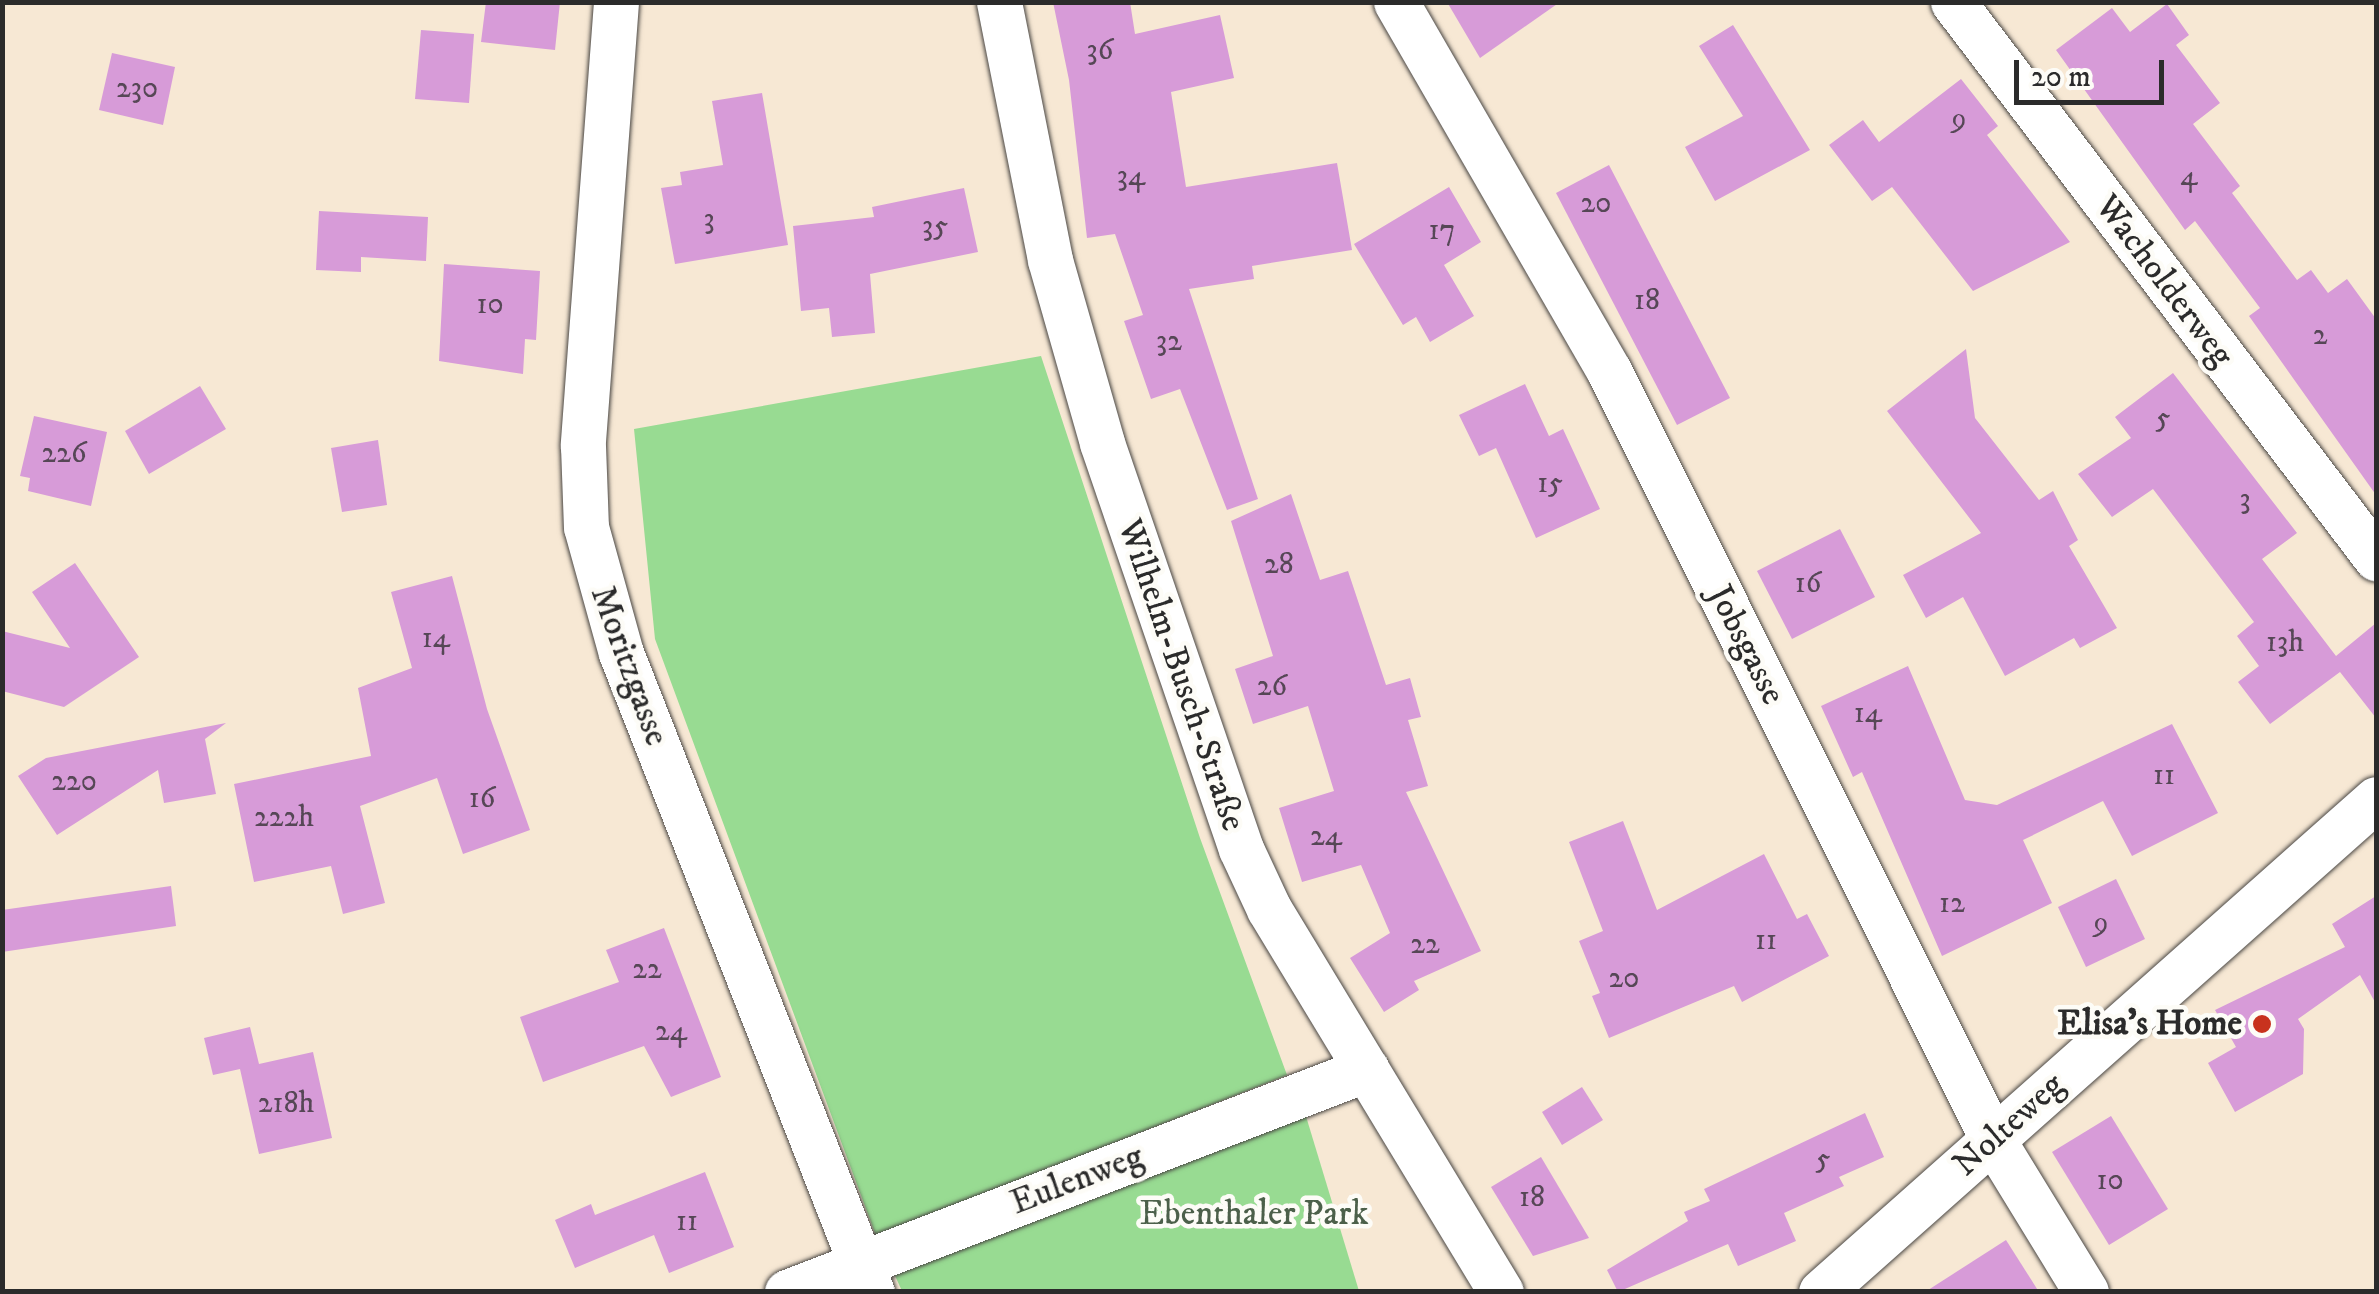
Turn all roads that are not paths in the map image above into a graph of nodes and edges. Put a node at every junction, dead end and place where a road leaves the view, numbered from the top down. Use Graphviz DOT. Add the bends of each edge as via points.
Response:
graph roads {
  1 [pos="616,2"];
  2 [pos="998,2"];
  3 [pos="1396,2"];
  4 [pos="1953,2"];
  5 [pos="2376,558"];
  6 [pos="2376,799"];
  7 [pos="1367,1069"];
  8 [pos="1993,1140"];
  9 [pos="866,1278"];
  10 [pos="787,1292"];
  11 [pos="1501,1292"];
  12 [pos="1821,1292"];
  13 [pos="2086,1292"];
  1 -- 9 [label="street, Moritzgasse" via="583,446 586,527 620,653"];
  2 -- 7 [label="street, Wilhelm-Busch-Straße" via="1055,278 1102,443 1234,830 1269,909"];
  3 -- 8 [label="street, Jobsgasse" via="1608,371"];
  4 -- 5 [label="street, Wacholderweg"];
  6 -- 8 [label="street, Nolteweg"];
  7 -- 9 [label="street, Eulenweg"];
  7 -- 11 [label="street, Wilhelm-Busch-Straße"];
  8 -- 12 [label="street, Nolteweg"];
  8 -- 13 [label="street, Jobsgasse"];
  9 -- 10 [label="street, Eulenweg"];
}
